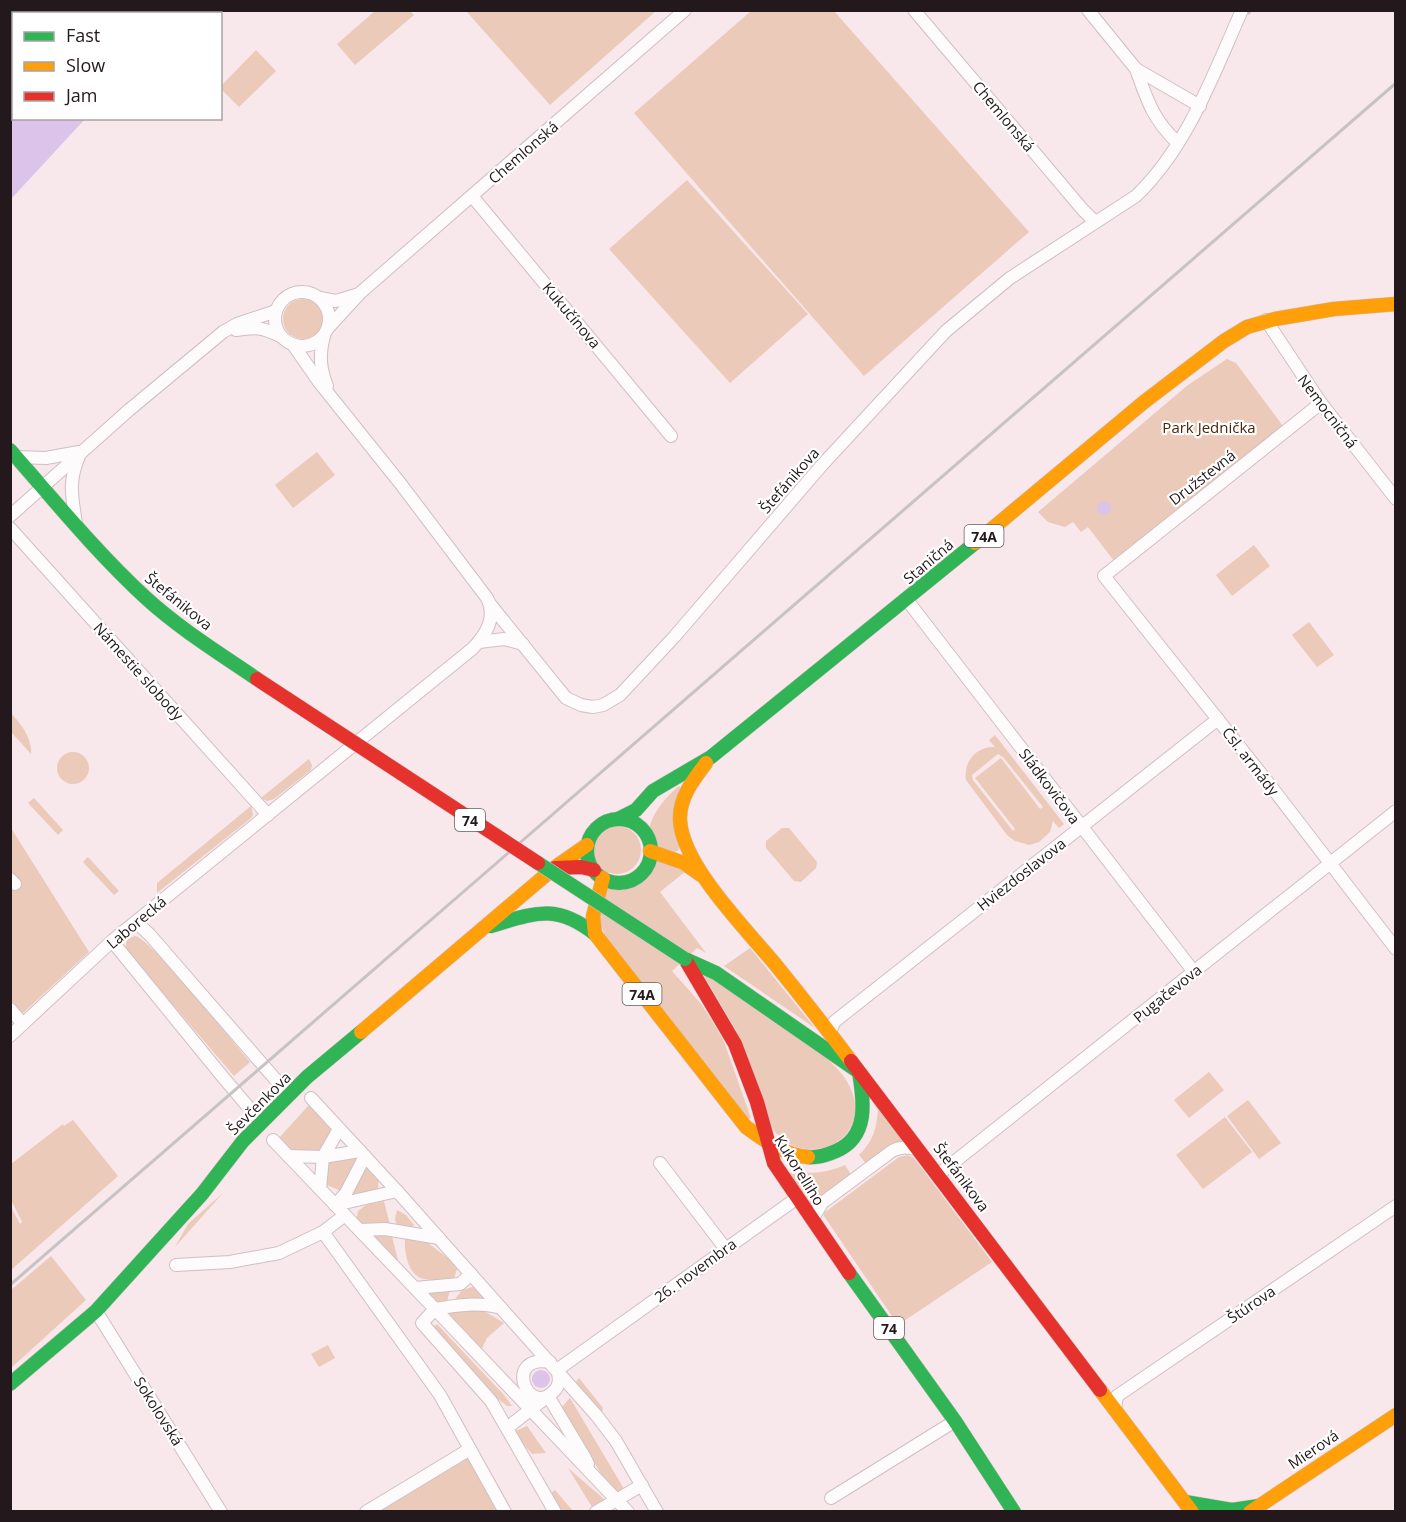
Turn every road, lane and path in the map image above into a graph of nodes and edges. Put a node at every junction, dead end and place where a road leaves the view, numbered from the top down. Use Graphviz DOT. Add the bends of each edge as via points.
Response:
graph roads {
  1 [pos="685,10"];
  2 [pos="914,10"];
  3 [pos="1088,10"];
  4 [pos="1242,10"];
  5 [pos="1136,69"];
  6 [pos="1200,106"];
  7 [pos="1178,143"];
  8 [pos="472,196"];
  9 [pos="1095,222"];
  10 [pos="360,293"];
  11 [pos="320,298"];
  12 [pos="1395,304"];
  13 [pos="276,311"];
  14 [pos="1266,320"];
  15 [pos="223,332"];
  16 [pos="326,332"];
  17 [pos="280,336"];
  18 [pos="294,345"];
  19 [pos="329,393"];
  20 [pos="1321,403"];
  21 [pos="671,436"];
  22 [pos="81,452"];
  23 [pos="13,454"];
  24 [pos="42,487"];
  25 [pos="1395,499"];
  26 [pos="10,516"];
  27 [pos="76,524"];
  28 [pos="10,528"];
  29 [pos="1104,576"];
  30 [pos="907,600"];
  31 [pos="490,604"];
  32 [pos="479,642"];
  33 [pos="523,644"];
  34 [pos="1218,719"];
  35 [pos="711,757"];
  36 [pos="675,777"];
  37 [pos="1395,811"];
  38 [pos="268,814"];
  39 [pos="618,819"];
  40 [pos="1081,827"];
  41 [pos="642,830"];
  42 [pos="588,845"];
  43 [pos="650,851"];
  44 [pos="1330,863"];
  45 [pos="554,868"];
  46 [pos="598,874"];
  47 [pos="705,878"];
  48 [pos="135,922"];
  49 [pos="487,927"];
  50 [pos="595,934"];
  51 [pos="112,941"];
  52 [pos="1395,949"];
  53 [pos="685,959"];
  54 [pos="1194,972"];
  55 [pos="10,1009"];
  56 [pos="23,1024"];
  57 [pos="830,1033"];
  58 [pos="10,1036"];
  59 [pos="859,1072"];
  60 [pos="289,1095"];
  61 [pos="311,1098"];
  62 [pos="261,1122"];
  63 [pos="339,1129"];
  64 [pos="273,1140"];
  65 [pos="768,1143"];
  66 [pos="920,1150"];
  67 [pos="362,1154"];
  68 [pos="288,1156"];
  69 [pos="323,1158"];
  70 [pos="660,1163"];
  71 [pos="939,1174"];
  72 [pos="320,1189"];
  73 [pos="397,1191"];
  74 [pos="797,1198"];
  75 [pos="335,1205"];
  76 [pos="1395,1206"];
  77 [pos="345,1215"];
  78 [pos="812,1220"];
  79 [pos="360,1230"];
  80 [pos="323,1232"];
  81 [pos="439,1238"];
  82 [pos="725,1248"];
  83 [pos="176,1265"];
  84 [pos="471,1274"];
  85 [pos="460,1284"];
  86 [pos="415,1288"];
  87 [pos="441,1308"];
  88 [pos="501,1308"];
  89 [pos="96,1311"];
  90 [pos="554,1366"];
  91 [pos="525,1369"];
  92 [pos="10,1384"];
  93 [pos="507,1385"];
  94 [pos="548,1396"];
  95 [pos="1115,1408"];
  96 [pos="531,1409"];
  97 [pos="955,1421"];
  98 [pos="1393,1421"];
  99 [pos="507,1428"];
  100 [pos="470,1449"];
  101 [pos="590,1472"];
  102 [pos="642,1485"];
  103 [pos="831,1498"];
  104 [pos="617,1500"];
  105 [pos="1189,1507"];
  106 [pos="1255,1510"];
  107 [pos="221,1512"];
  108 [pos="366,1512"];
  109 [pos="505,1512"];
  110 [pos="555,1512"];
  111 [pos="596,1512"];
  112 [pos="628,1512"];
  113 [pos="657,1512"];
  114 [pos="1014,1512"];
  1 -- 8 [label="street, Chemlonská"];
  2 -- 9 [label="street, Chemlonská"];
  3 -- 5 [label="street"];
  4 -- 6 [label="street, Štefánikova"];
  5 -- 6 [label="street"];
  5 -- 7 [label="street" via="1161,128"];
  6 -- 7 [label="street, Štefánikova"];
  7 -- 9 [label="street, Štefánikova" via="1136,196"];
  8 -- 10 [label="street, Chemlonská"];
  8 -- 21 [label="street, Kukučínova"];
  9 -- 33 [label="street, Štefánikova" via="1010,278 945,331 620,695 592,706 573,702"];
  10 -- 11 [label="street, Chemlonská" via="336,301"];
  10 -- 16 [label="street, Chemlonská"];
  11 -- 13 [label="street" via="294,293"];
  11 -- 16 [label="street" via="329,312"];
  12 -- 14 [label="main road, 74A"];
  13 -- 15 [label="street"];
  13 -- 17 [label="street"];
  14 -- 20 [label="street, Nemocničná"];
  14 -- 30 [label="main road, Staničná / 74A" via="1224,341 1144,402"];
  15 -- 17 [label="street" via="256,327"];
  15 -- 22 [label="street"];
  16 -- 18 [label="street" via="311,345"];
  16 -- 19 [label="street, Štefánikova" via="320,354"];
  17 -- 18 [label="street"];
  18 -- 19 [label="street, Štefánikova"];
  19 -- 31 [label="street, Štefánikova"];
  20 -- 25 [label="street, Nemocničná"];
  20 -- 29 [label="street, Družstevná"];
  22 -- 23 [label="street" via="46,458"];
  22 -- 24 [label="street"];
  22 -- 27 [label="street" via="71,485"];
  23 -- 24 [label="main road, Štefánikova / 74"];
  24 -- 26 [label="street"];
  24 -- 27 [label="main road, Štefánikova / 74"];
  27 -- 53 [label="main road, Štefánikova / 74, bridge" via="103,556 169,618"];
  28 -- 38 [label="street, Námestie slobody"];
  29 -- 34 [label="street, Čsl. armády"];
  30 -- 35 [label="main road, Staničná / 74A"];
  30 -- 40 [label="street, Sládkovičova"];
  31 -- 32 [label="street" via="490,623"];
  31 -- 33 [label="street, Štefánikova"];
  32 -- 33 [label="street" via="504,639"];
  32 -- 38 [label="street"];
  34 -- 40 [label="street, Hviezdoslavova"];
  34 -- 44 [label="street, Čsl. armády"];
  35 -- 36 [label="main road, Staničná / 74A"];
  35 -- 47 [label="main road, 74A" via="689,786 679,815 683,837"];
  36 -- 39 [label="main road, 74A" via="653,791 636,810"];
  36 -- 41 [label="main road, 74A"];
  37 -- 44 [label="street, Pugačevova"];
  38 -- 48 [label="street, Laborecká"];
  39 -- 41 [label="main road"];
  39 -- 42 [label="main road, 74A" via="600,825"];
  40 -- 54 [label="street, Sládkovičova"];
  40 -- 57 [label="street, Hviezdoslavova" via="834,1022"];
  41 -- 43 [label="main road"];
  42 -- 45 [label="main road, Ševčenkova"];
  42 -- 46 [label="main road" via="588,859"];
  43 -- 46 [label="main road" via="647,865 634,878 616,882"];
  43 -- 47 [label="main road, 74A" via="684,863"];
  44 -- 52 [label="street, Čsl. armády"];
  44 -- 54 [label="street, Pugačevova"];
  45 -- 46 [label="main road" via="581,867"];
  45 -- 49 [label="main road, Ševčenkova"];
  46 -- 50 [label="main road"];
  47 -- 57 [label="main road, Štefánikova / 74A"];
  48 -- 51 [label="street, Laborecká"];
  48 -- 60 [label="street"];
  49 -- 50 [label="main road, Kukorelliho" via="535,914 559,915 578,920"];
  49 -- 60 [label="main road, Ševčenkova" via="344,1044"];
  50 -- 65 [label="main road, Kukorelliho / 74A" via="746,1127"];
  51 -- 56 [label="street, Laborecká"];
  51 -- 62 [label="street"];
  53 -- 59 [label="main road, 74" via="716,973"];
  53 -- 65 [label="main road, 74" via="735,1044"];
  54 -- 71 [label="street, Pugačevova"];
  55 -- 56 [label="street"];
  56 -- 58 [label="street, Laborecká"];
  57 -- 59 [label="main road, Štefánikova / 74A"];
  59 -- 65 [label="main road" via="863,1115 855,1138 846,1146 809,1158"];
  59 -- 66 [label="main road, Štefánikova / 74"];
  60 -- 62 [label="main road, Ševčenkova"];
  61 -- 63 [label="street"];
  62 -- 89 [label="main road, Ševčenkova"];
  63 -- 67 [label="street"];
  63 -- 69 [label="street"];
  64 -- 68 [label="street"];
  65 -- 74 [label="main road, Kukorelliho / 74" via="774,1163"];
  66 -- 71 [label="main road, Štefánikova / 74"];
  66 -- 78 [label="street" via="901,1147 892,1151 822,1203"];
  67 -- 69 [label="street"];
  67 -- 73 [label="street"];
  67 -- 75 [label="street" via="346,1193"];
  68 -- 69 [label="street"];
  68 -- 72 [label="street"];
  69 -- 72 [label="street"];
  70 -- 82 [label="street"];
  71 -- 95 [label="main road, Štefánikova / 74"];
  72 -- 75 [label="street"];
  73 -- 75 [label="street"];
  73 -- 81 [label="street"];
  74 -- 78 [label="main road, Kukorelliho / 74"];
  74 -- 82 [label="street, 26. novembra"];
  75 -- 77 [label="street"];
  76 -- 95 [label="street, Štúrova" via="1117,1396"];
  77 -- 79 [label="street"];
  77 -- 80 [label="street"];
  78 -- 97 [label="main road, Kukorelliho / 74"];
  79 -- 81 [label="street" via="385,1229"];
  79 -- 86 [label="street"];
  80 -- 83 [label="street" via="279,1253 230,1262"];
  80 -- 100 [label="street" via="440,1395"];
  81 -- 84 [label="street"];
  82 -- 90 [label="street, 26. novembra" via="594,1343"];
  84 -- 85 [label="street"];
  84 -- 88 [label="street"];
  85 -- 86 [label="street"];
  85 -- 87 [label="street"];
  86 -- 87 [label="street"];
  87 -- 88 [label="street"];
  87 -- 93 [label="street"];
  87 -- 99 [label="street" via="423,1323 491,1401"];
  88 -- 90 [label="street"];
  89 -- 92 [label="main road, Ševčenkova"];
  89 -- 107 [label="street, Sokolovská"];
  90 -- 91 [label="street" via="542,1360"];
  90 -- 94 [label="street" via="558,1384"];
  90 -- 102 [label="street" via="616,1441"];
  91 -- 93 [label="street"];
  91 -- 94 [label="street" via="524,1386 529,1394"];
  93 -- 96 [label="street"];
  94 -- 96 [label="street"];
  94 -- 101 [label="street"];
  95 -- 105 [label="main road, Štefánikova / 74"];
  96 -- 99 [label="street"];
  96 -- 101 [label="street"];
  97 -- 103 [label="street"];
  97 -- 114 [label="main road, Kukorelliho / 74"];
  98 -- 106 [label="main road, Mierová / 74"];
  99 -- 110 [label="street"];
  100 -- 108 [label="street"];
  100 -- 109 [label="street"];
  101 -- 104 [label="street"];
  102 -- 104 [label="street"];
  102 -- 113 [label="street"];
  104 -- 111 [label="street"];
  104 -- 112 [label="street"];
  105 -- 106 [label="main road, 74"];
}
